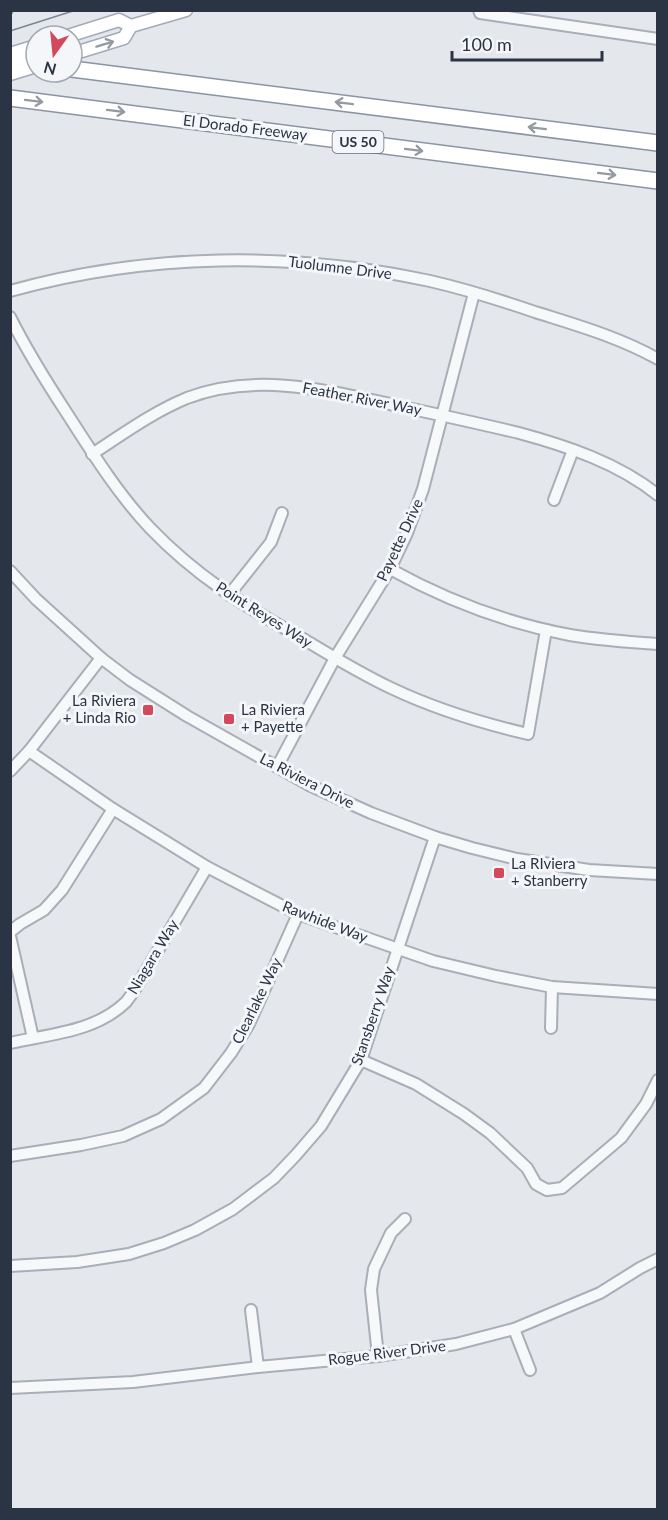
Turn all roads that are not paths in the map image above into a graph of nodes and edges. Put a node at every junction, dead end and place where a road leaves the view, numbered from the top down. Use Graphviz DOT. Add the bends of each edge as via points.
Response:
graph roads {
  1 [pos="186,10"];
  2 [pos="479,10"];
  3 [pos="131,27"];
  4 [pos="84,31"];
  5 [pos="657,39"];
  6 [pos="84,50"];
  7 [pos="84,70"];
  8 [pos="10,98"];
  9 [pos="657,143"];
  10 [pos="657,181"];
  11 [pos="10,291"];
  12 [pos="474,292"];
  13 [pos="10,317"];
  14 [pos="657,359"];
  15 [pos="442,415"];
  16 [pos="573,450"];
  17 [pos="92,454"];
  18 [pos="657,495"];
  19 [pos="554,500"];
  20 [pos="282,513"];
  21 [pos="390,569"];
  22 [pos="10,572"];
  23 [pos="229,595"];
  24 [pos="546,630"];
  25 [pos="657,644"];
  26 [pos="101,658"];
  27 [pos="335,658"];
  28 [pos="29,752"];
  29 [pos="277,767"];
  30 [pos="10,771"];
  31 [pos="112,809"];
  32 [pos="435,837"];
  33 [pos="207,867"];
  34 [pos="657,874"];
  35 [pos="298,914"];
  36 [pos="10,934"];
  37 [pos="397,949"];
  38 [pos="552,987"];
  39 [pos="657,994"];
  40 [pos="551,1028"];
  41 [pos="33,1038"];
  42 [pos="10,1043"];
  43 [pos="361,1060"];
  44 [pos="657,1080"];
  45 [pos="10,1156"];
  46 [pos="405,1219"];
  47 [pos="657,1260"];
  48 [pos="10,1266"];
  49 [pos="251,1310"];
  50 [pos="514,1329"];
  51 [pos="378,1356"];
  52 [pos="258,1367"];
  53 [pos="530,1370"];
  54 [pos="10,1388"];
  1 -- 3 [label="main road"];
  2 -- 5 [label="street"];
  3 -- 4 [label="main road" via="120,20"];
  6 -- 3 [label="main road, one-way" via="124,38"];
  9 -- 7 [label="highway, US 50, one-way"];
  8 -- 10 [label="highway, El Dorado Freeway / US 50, one-way"];
  11 -- 12 [label="street, Tuolumne Drive" via="99,271 238,260 357,268"];
  12 -- 14 [label="street, Tuolumne Drive" via="624,342"];
  12 -- 15 [label="street, Payette Drive"];
  13 -- 17 [label="street, Point Reyes Way"];
  15 -- 16 [label="street, Feather River Way"];
  15 -- 17 [label="street, Feather River Way" via="306,387 233,387 168,407"];
  15 -- 21 [label="street, Payette Drive" via="419,500"];
  16 -- 18 [label="street, Feather River Way" via="634,478"];
  16 -- 19 [label="street"];
  17 -- 23 [label="street, Point Reyes Way" via="150,528"];
  20 -- 23 [label="street" via="271,542"];
  21 -- 24 [label="street" via="470,607"];
  21 -- 27 [label="street, Payette Drive"];
  22 -- 26 [label="street, La Riviera Drive"];
  23 -- 27 [label="street, Point Reyes Way"];
  24 -- 25 [label="street"];
  24 -- 27 [label="street, Point Reyes Way" via="528,735 420,701"];
  26 -- 28 [label="street"];
  26 -- 29 [label="street, La Riviera Drive" via="187,716"];
  27 -- 29 [label="street, Payette Drive"];
  28 -- 30 [label="street"];
  28 -- 31 [label="street, Rawhide Way"];
  29 -- 32 [label="street, La Riviera Drive" via="371,813"];
  31 -- 33 [label="street, Rawhide Way"];
  31 -- 36 [label="street" via="62,890 44,910"];
  32 -- 34 [label="street, La Riviera Drive" via="517,859 589,870"];
  32 -- 37 [label="street, Stansberry Way"];
  33 -- 35 [label="street, Rawhide Way"];
  33 -- 41 [label="street, Niagara Way" via="127,1001 107,1017 72,1031"];
  35 -- 37 [label="street, Rawhide Way"];
  35 -- 45 [label="street, Clearlake Way" via="249,1024 204,1088 161,1119 123,1136"];
  36 -- 41 [label="street"];
  37 -- 38 [label="street, Rawhide Way" via="433,961"];
  37 -- 43 [label="street, Stansberry Way"];
  38 -- 39 [label="street, Rawhide Way"];
  38 -- 40 [label="street"];
  41 -- 42 [label="street, Niagara Way"];
  43 -- 44 [label="street" via="416,1084 464,1114 496,1139 547,1190 562,1188 621,1138 646,1104"];
  43 -- 48 [label="street, Stansberry Way" via="321,1126 274,1178 233,1209 195,1230 129,1254"];
  46 -- 51 [label="street" via="391,1233 374,1269 371,1290"];
  47 -- 50 [label="street, Rogue River Drive" via="600,1293"];
  49 -- 52 [label="street"];
  50 -- 51 [label="street, Rogue River Drive" via="456,1344"];
  50 -- 53 [label="street"];
  51 -- 52 [label="street, Rogue River Drive"];
  52 -- 54 [label="street, Rogue River Drive" via="133,1382"];
}
